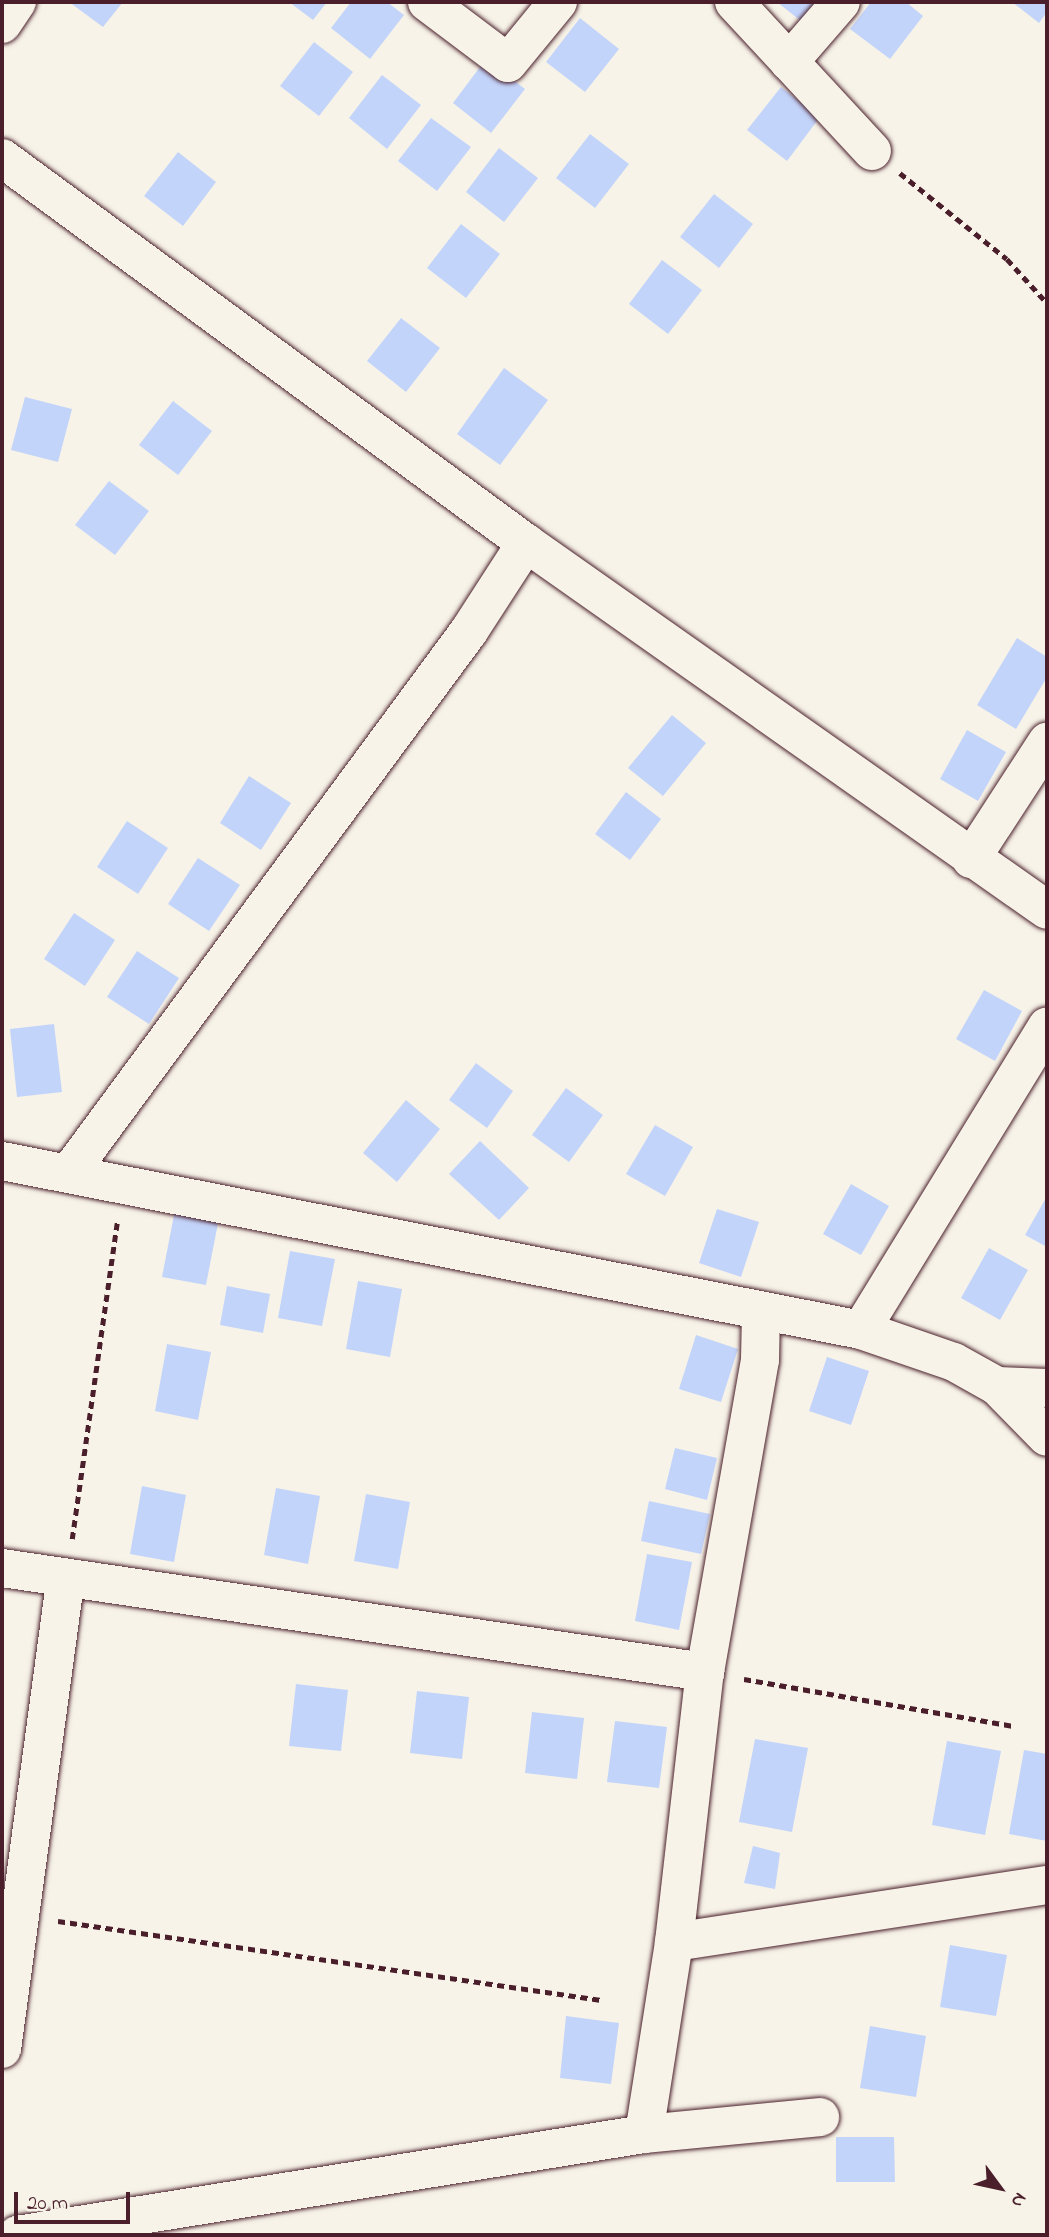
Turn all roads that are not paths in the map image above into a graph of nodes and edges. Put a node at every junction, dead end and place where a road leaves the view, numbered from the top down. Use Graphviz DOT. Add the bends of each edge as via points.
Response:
graph roads {
  1 [pos="17,2"];
  2 [pos="427,2"];
  3 [pos="558,2"];
  4 [pos="734,2"];
  5 [pos="841,2"];
  6 [pos="2,24"];
  7 [pos="789,62"];
  8 [pos="872,151"];
  9 [pos="2,158"];
  10 [pos="526,543"];
  11 [pos="1047,742"];
  12 [pos="971,859"];
  13 [pos="1047,910"];
  14 [pos="1047,1026"];
  15 [pos="2,1161"];
  16 [pos="69,1173"];
  17 [pos="761,1311"];
  18 [pos="861,1330"];
  19 [pos="997,1386"];
  20 [pos="1047,1388"];
  21 [pos="1047,1437"];
  22 [pos="2,1568"];
  23 [pos="66,1578"];
  24 [pos="705,1672"];
  25 [pos="1047,1885"];
  26 [pos="674,1942"];
  27 [pos="2,2049"];
  28 [pos="820,2117"];
  29 [pos="644,2134"];
  30 [pos="17,2235"];
  1 -- 6 [label="street"];
  2 -- 3 [label="street" via="508,63"];
  4 -- 7 [label="street"];
  5 -- 7 [label="street"];
  7 -- 8 [label="street"];
  9 -- 10 [label="street"];
  10 -- 12 [label="street"];
  10 -- 16 [label="street" via="469,631"];
  11 -- 12 [label="street"];
  12 -- 13 [label="street"];
  14 -- 18 [label="street"];
  15 -- 16 [label="street"];
  16 -- 17 [label="street"];
  17 -- 18 [label="street"];
  17 -- 24 [label="street" via="760,1360"];
  18 -- 19 [label="street" via="954,1362"];
  19 -- 20 [label="street"];
  19 -- 21 [label="street"];
  22 -- 23 [label="street"];
  23 -- 24 [label="street"];
  23 -- 27 [label="street"];
  24 -- 26 [label="street"];
  25 -- 26 [label="street"];
  26 -- 29 [label="street"];
  28 -- 29 [label="street"];
  29 -- 30 [label="street"];
}
